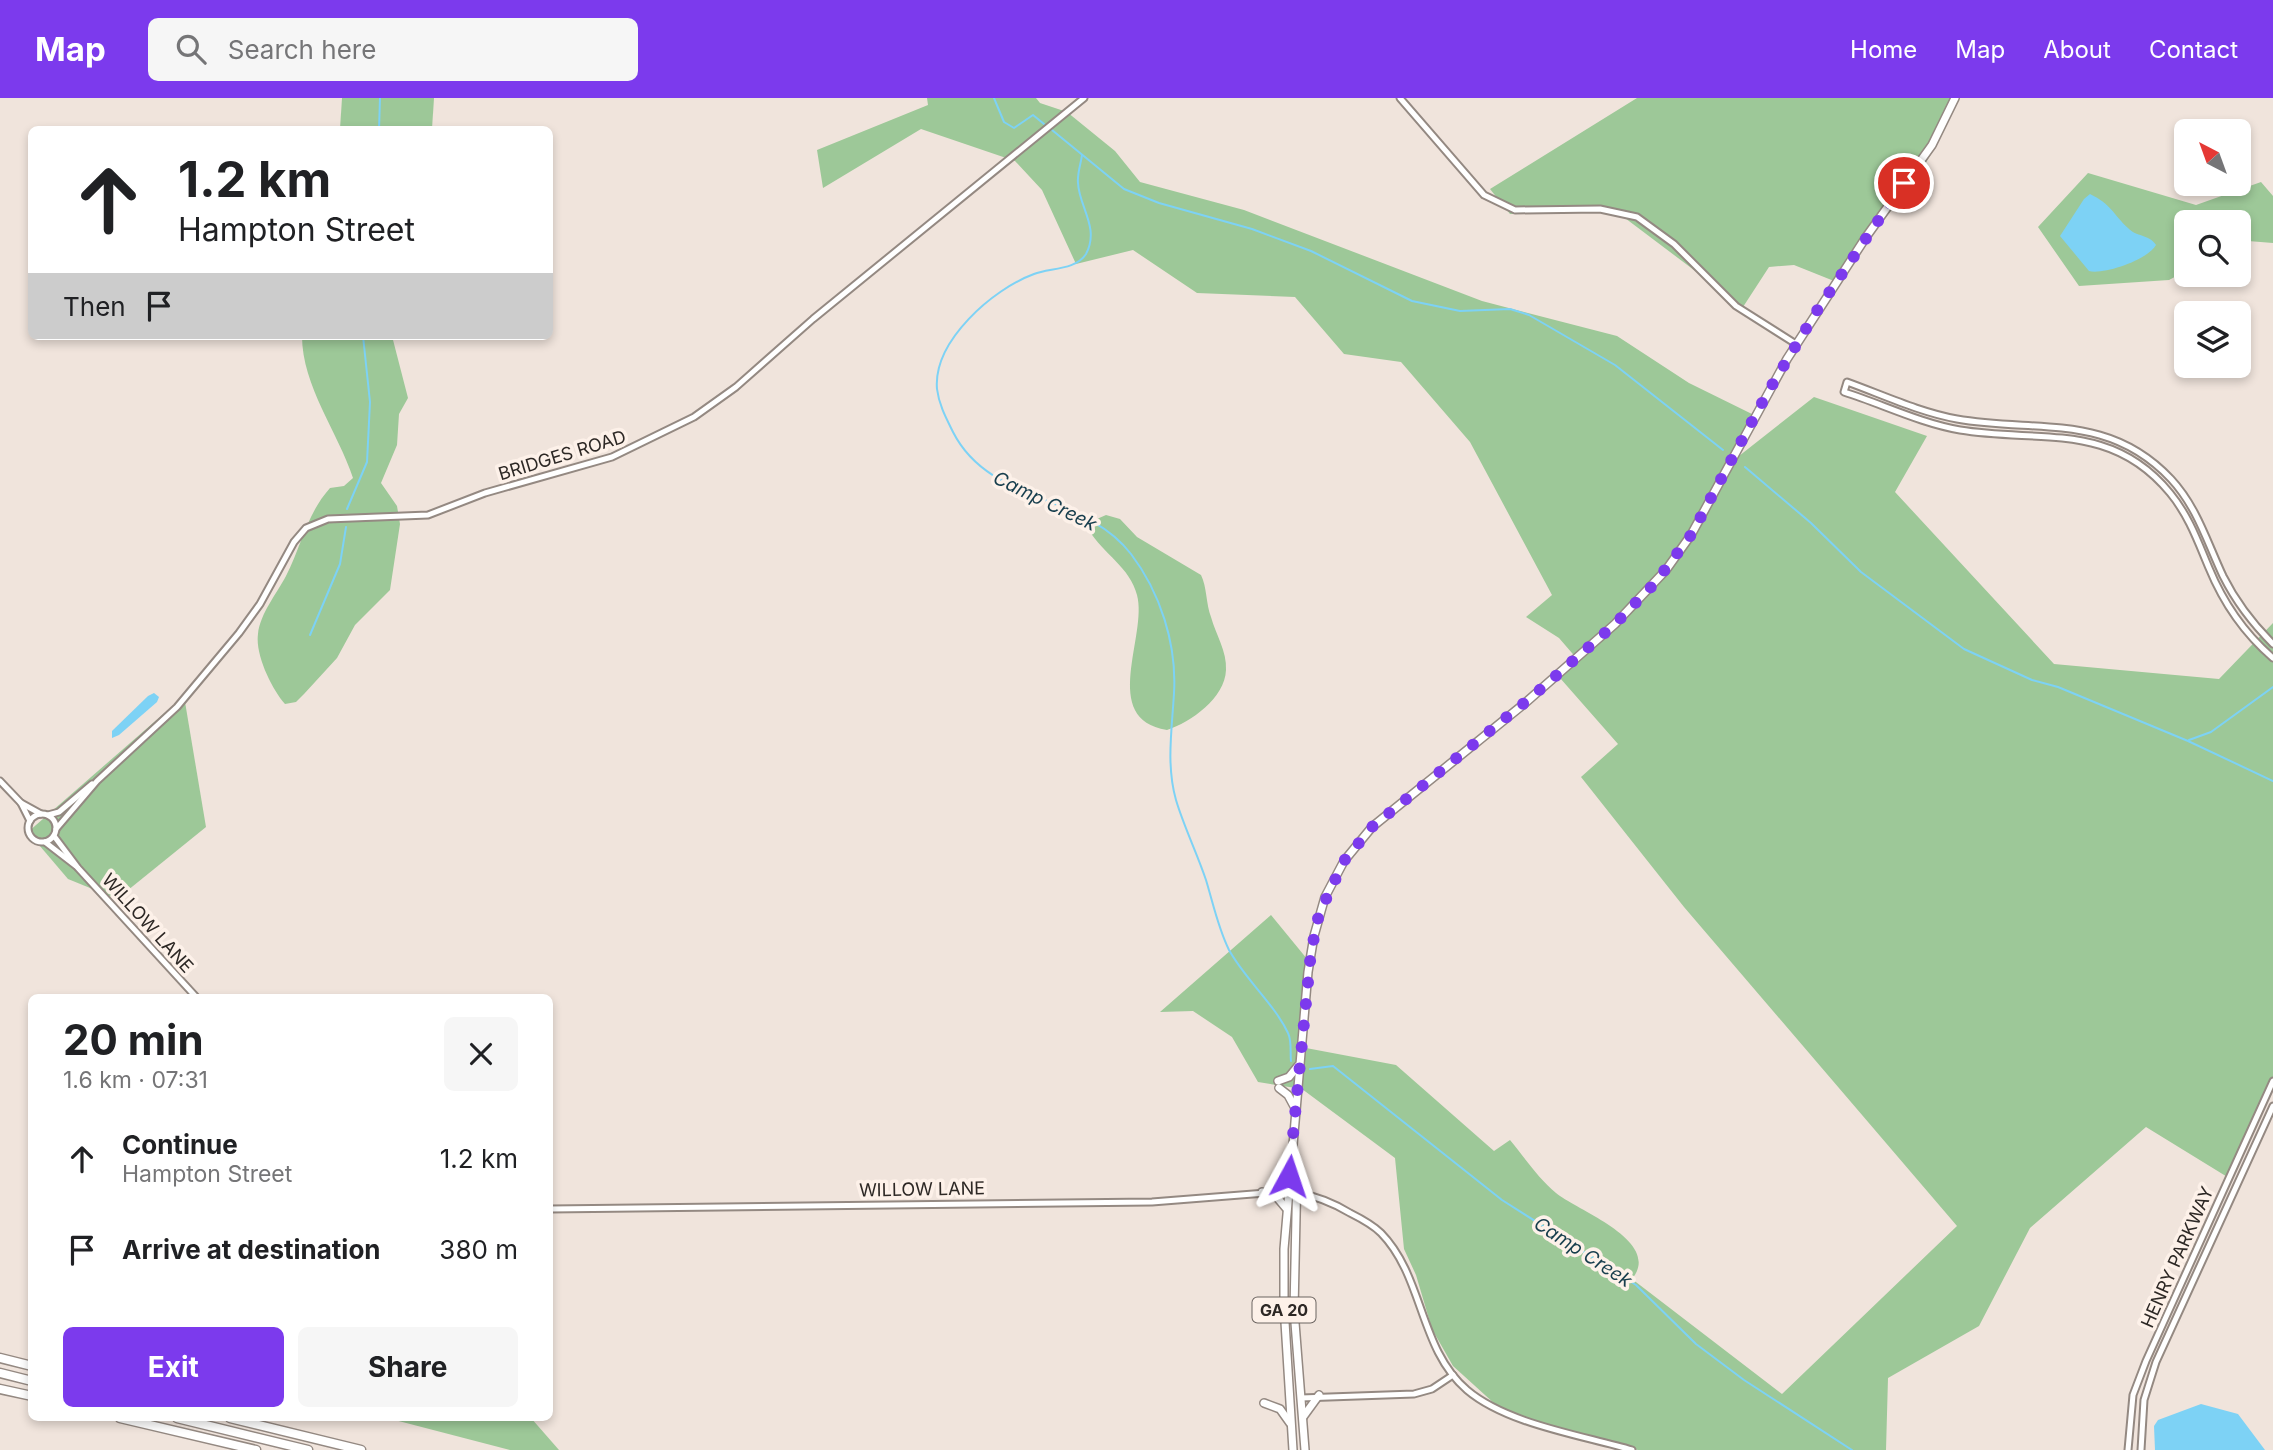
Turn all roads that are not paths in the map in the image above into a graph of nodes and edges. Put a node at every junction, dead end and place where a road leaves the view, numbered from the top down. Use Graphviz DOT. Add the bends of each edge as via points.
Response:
graph roads {
  1 [pos="1084,98"];
  2 [pos="1400,98"];
  3 [pos="1955,98"];
  4 [pos="1796,344"];
  5 [pos="2273,645"];
  6 [pos="2273,658"];
  7 [pos="0,780"];
  8 [pos="97,781"];
  9 [pos="21,803"];
  10 [pos="45,814"];
  11 [pos="30,821"];
  12 [pos="55,832"];
  13 [pos="44,842"];
  14 [pos="78,868"];
  15 [pos="193,994"];
  16 [pos="1299,1066"];
  17 [pos="2273,1081"];
  18 [pos="2273,1106"];
  19 [pos="1295,1108"];
  20 [pos="1292,1150"];
  21 [pos="1293,1191"];
  22 [pos="1262,1192"];
  23 [pos="553,1209"];
  24 [pos="1287,1209"];
  25 [pos="0,1358"];
  26 [pos="28,1365"];
  27 [pos="0,1373"];
  28 [pos="1453,1375"];
  29 [pos="28,1380"];
  30 [pos="0,1388"];
  31 [pos="28,1395"];
  32 [pos="1319,1395"];
  33 [pos="1301,1398"];
  34 [pos="1264,1403"];
  35 [pos="1303,1418"];
  36 [pos="133,1421"];
  37 [pos="189,1421"];
  38 [pos="242,1421"];
  39 [pos="1291,1426"];
  40 [pos="256,1450"];
  41 [pos="308,1450"];
  42 [pos="361,1450"];
  43 [pos="1293,1450"];
  44 [pos="1306,1450"];
  45 [pos="1632,1450"];
  46 [pos="2128,1450"];
  47 [pos="2141,1450"];
  1 -- 8 [label="street, BRIDGES ROAD" via="736,387 677,427 612,457 485,493 428,515 328,519 306,528 239,632 177,707"];
  2 -- 4 [label="street" via="1484,195 1516,210 1600,209 1637,217 1702,269 1736,306"];
  3 -- 4 [label="main road, GA 20" via="1932,145"];
  4 -- 16 [label="main road, GA 20" via="1691,535 1631,610 1396,805 1354,846 1330,885 1314,936"];
  5 -- 6 [label="street" via="2234,597 2182,492 2137,452 2071,426 1943,416 1847,382 1844,392 1957,429 2061,436 2123,454 2153,476 2178,504 2228,605"];
  7 -- 9 [label="street"];
  8 -- 10 [label="street, BRIDGES ROAD" via="59,812"];
  8 -- 12 [label="street, BRIDGES ROAD"];
  9 -- 10 [label="street"];
  9 -- 11 [label="street"];
  10 -- 11 [label="street"];
  10 -- 12 [label="street" via="55,822"];
  11 -- 13 [label="street" via="30,836"];
  12 -- 13 [label="street"];
  12 -- 14 [label="street, WILLOW LANE"];
  13 -- 14 [label="street, WILLOW LANE"];
  14 -- 15 [label="street, WILLOW LANE"];
  16 -- 19 [label="main road, GA 20"];
  16 -- 19 [label="main road" via="1278,1085"];
  17 -- 46 [label="street, HENRY PARKWAY" via="2146,1361 2133,1395"];
  18 -- 47 [label="street, HENRY PARKWAY" via="2156,1362 2144,1400"];
  19 -- 20 [label="main road, GA 20"];
  20 -- 21 [label="main road, GA 20"];
  20 -- 21 [label="main road, GA 20" via="1297,1170"];
  21 -- 22 [label="street, WILLOW LANE"];
  21 -- 24 [label="main road, GA 20"];
  21 -- 28 [label="street, WILLOW LANE" via="1329,1201 1379,1230 1395,1252 1436,1350"];
  21 -- 33 [label="main road, GA 20" via="1293,1287"];
  22 -- 23 [label="street, WILLOW LANE" via="1152,1202"];
  22 -- 24 [label="main road" via="1275,1195"];
  24 -- 39 [label="main road, GA 20" via="1284,1306"];
  25 -- 26 [label="highway"];
  27 -- 29 [label="highway"];
  28 -- 32 [label="street" via="1414,1394"];
  28 -- 45 [label="street, WILLOW LANE" via="1479,1399 1511,1414"];
  30 -- 31 [label="highway"];
  32 -- 33 [label="street"];
  32 -- 35 [label="main road"];
  33 -- 35 [label="main road, GA 20"];
  34 -- 39 [label="main road" via="1283,1412"];
  35 -- 44 [label="main road, GA 20"];
  36 -- 40 [label="highway"];
  37 -- 41 [label="highway"];
  38 -- 42 [label="highway"];
  39 -- 43 [label="main road, GA 20"];
}
